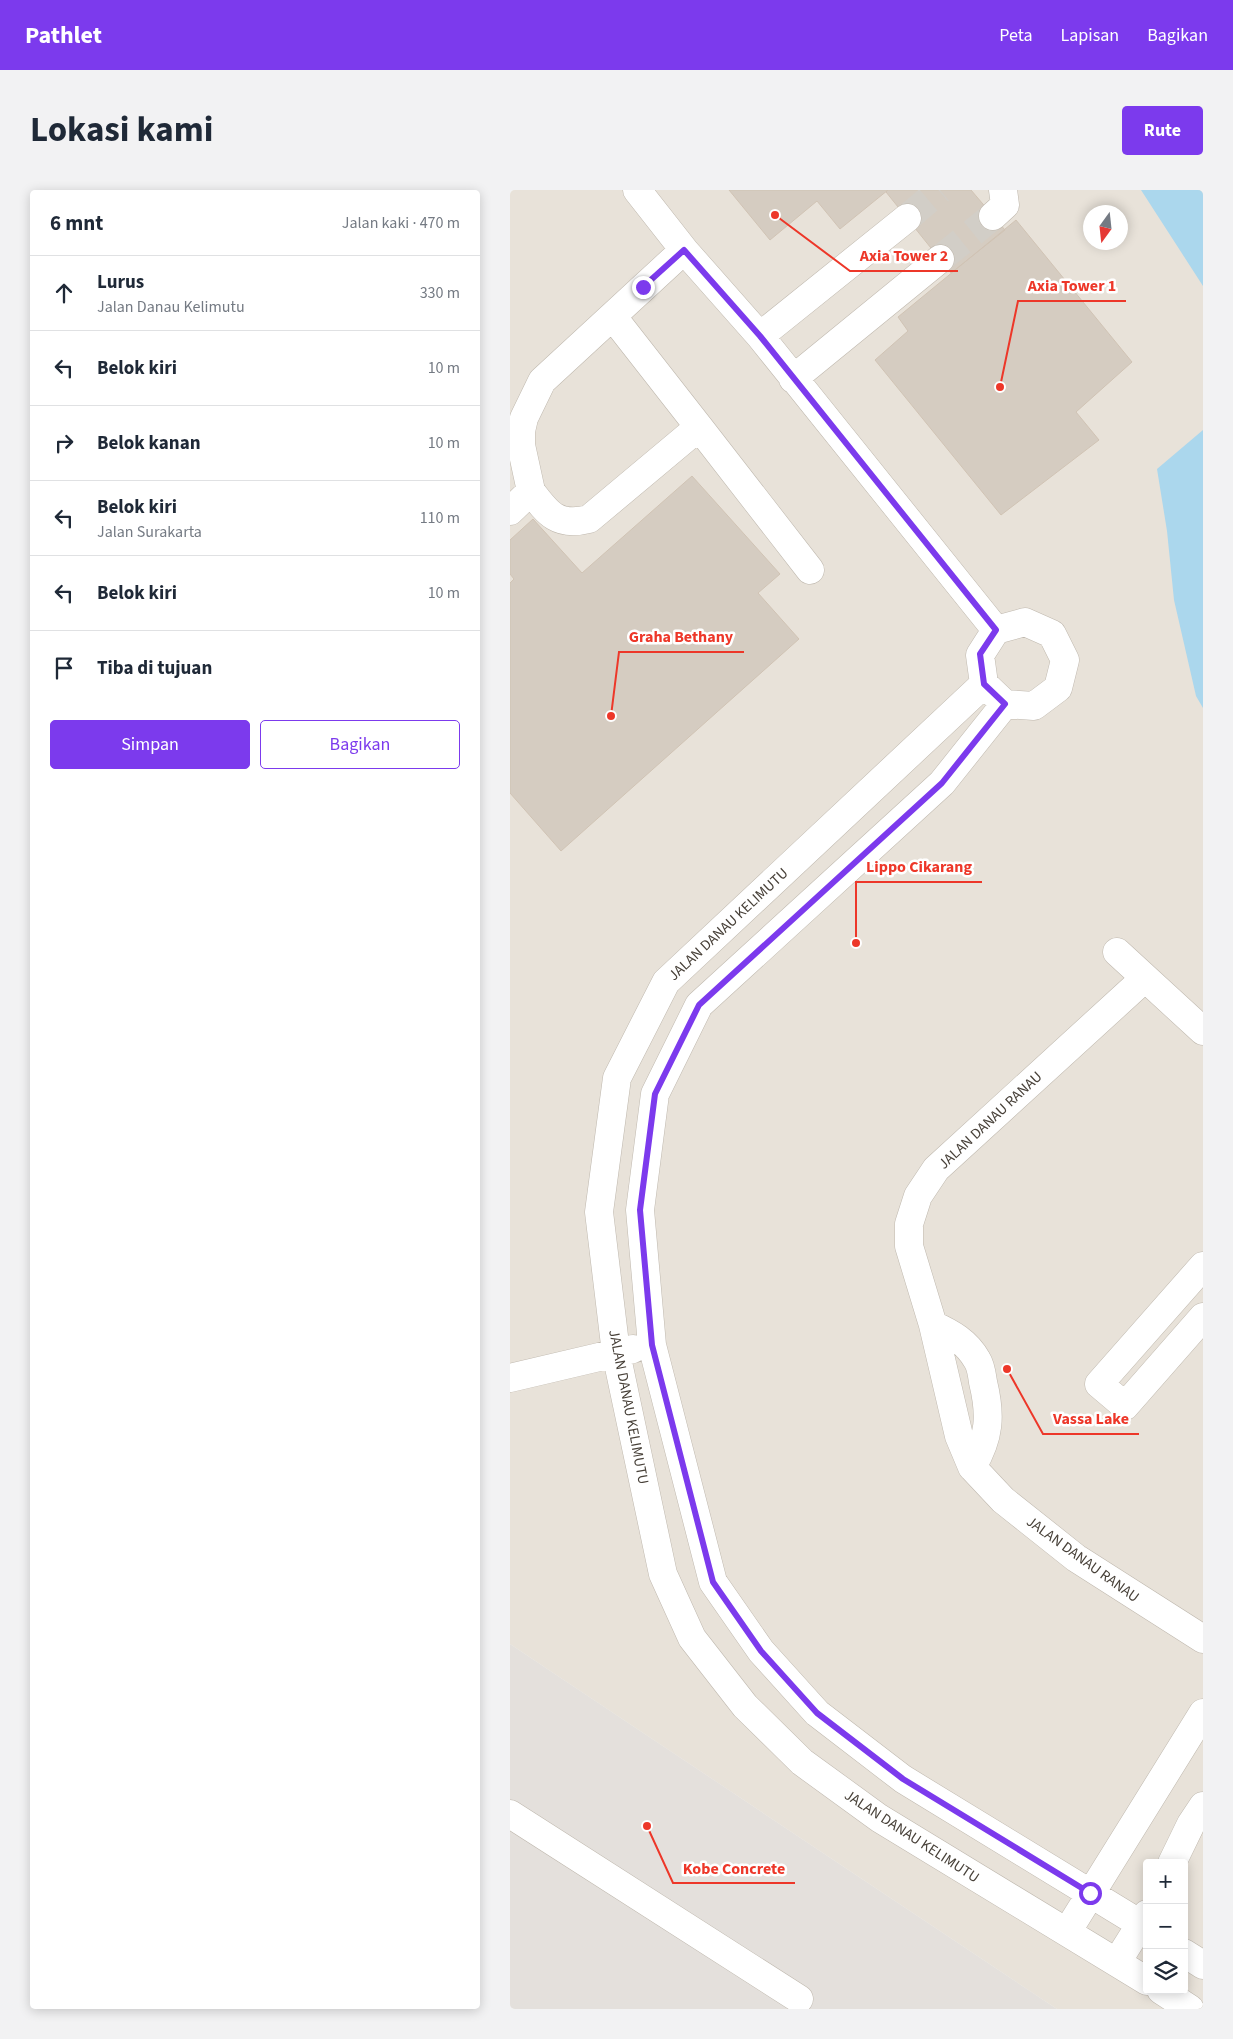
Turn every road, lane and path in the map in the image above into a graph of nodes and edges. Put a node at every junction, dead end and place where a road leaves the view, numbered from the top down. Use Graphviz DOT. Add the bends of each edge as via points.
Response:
graph roads {
  1 [pos="637,190"];
  2 [pos="1003,190"];
  3 [pos="993,216"];
  4 [pos="907,218"];
  5 [pos="684,250"];
  6 [pos="940,258"];
  7 [pos="612,317"];
  8 [pos="760,336"];
  9 [pos="793,379"];
  10 [pos="699,427"];
  11 [pos="531,490"];
  12 [pos="510,511"];
  13 [pos="810,570"];
  14 [pos="996,630"];
  15 [pos="984,684"];
  16 [pos="1005,704"];
  17 [pos="1117,952"];
  18 [pos="1145,978"];
  19 [pos="1203,1031"];
  20 [pos="1203,1266"];
  21 [pos="1203,1317"];
  22 [pos="932,1325"];
  23 [pos="652,1345"];
  24 [pos="616,1353"];
  25 [pos="510,1378"];
  26 [pos="972,1467"];
  27 [pos="1203,1639"];
  28 [pos="1203,1714"];
  29 [pos="1203,1806"];
  30 [pos="510,1814"];
  31 [pos="1174,1859"];
  32 [pos="1090,1893"];
  33 [pos="1143,1921"];
  34 [pos="1143,1925"];
  35 [pos="1067,1932"];
  36 [pos="1188,1955"];
  37 [pos="1118,1962"];
  38 [pos="1203,1965"];
  39 [pos="1143,1978"];
  40 [pos="1167,1994"];
  41 [pos="799,1999"];
  42 [pos="1190,2009"];
  1 -- 5 [label="street"];
  2 -- 3 [label="street" via="1005,205"];
  4 -- 8 [label="street"];
  5 -- 7 [label="street"];
  5 -- 8 [label="street"];
  6 -- 9 [label="street"];
  7 -- 10 [label="street"];
  7 -- 11 [label="street" via="551,371 531,403 521,431"];
  8 -- 9 [label="street"];
  9 -- 14 [label="street"];
  10 -- 11 [label="street" via="589,519 561,521 544,509"];
  10 -- 13 [label="street"];
  11 -- 12 [label="street"];
  14 -- 15 [label="street" via="980,654"];
  14 -- 16 [label="street" via="1025,622 1052,634 1065,660 1058,688 1034,706"];
  15 -- 16 [label="street"];
  15 -- 24 [label="street, JALAN DANAU KELIMUTU" via="666,982 618,1078 599,1212"];
  16 -- 23 [label="street" via="942,783 699,1005 655,1094 640,1210"];
  17 -- 18 [label="street"];
  18 -- 19 [label="street"];
  18 -- 22 [label="street, JALAN DANAU RANAU" via="936,1169 918,1196 909,1224 908,1246"];
  20 -- 21 [label="street" via="1099,1384 1125,1406"];
  22 -- 26 [label="street, JALAN DANAU RANAU" via="959,1436"];
  22 -- 26 [label="street" via="950,1332 979,1361 988,1403 983,1449"];
  23 -- 24 [label="street"];
  23 -- 32 [label="street" via="713,1582 761,1651 817,1713 903,1779"];
  24 -- 25 [label="street"];
  24 -- 35 [label="street, JALAN DANAU KELIMUTU" via="663,1574 692,1638 745,1706 802,1762 879,1818"];
  26 -- 27 [label="street, JALAN DANAU RANAU" via="1003,1500 1076,1558"];
  28 -- 32 [label="street"];
  29 -- 31 [label="street"];
  30 -- 41 [label="street"];
  32 -- 33 [label="street"];
  32 -- 35 [label="street"];
  34 -- 37 [label="street"];
  35 -- 37 [label="street, JALAN DANAU KELIMUTU"];
  36 -- 38 [label="street"];
  37 -- 39 [label="street, JALAN DANAU KELIMUTU"];
  40 -- 42 [label="street"];
}
